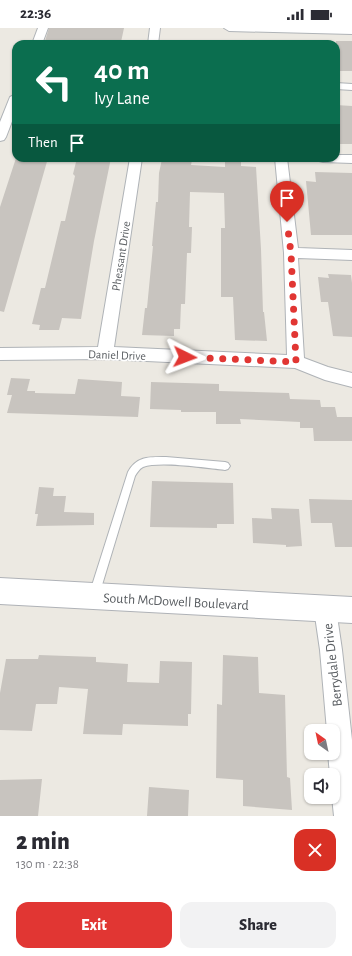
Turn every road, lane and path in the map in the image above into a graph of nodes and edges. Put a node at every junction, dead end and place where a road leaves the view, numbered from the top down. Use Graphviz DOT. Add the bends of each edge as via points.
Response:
graph roads {
  1 [pos="43,28"];
  2 [pos="155,28"];
  3 [pos="229,28"];
  4 [pos="352,31"];
  5 [pos="267,33"];
  6 [pos="38,40"];
  7 [pos="154,40"];
  8 [pos="340,86"];
  9 [pos="352,87"];
  10 [pos="12,107"];
  11 [pos="0,138"];
  12 [pos="340,159"];
  13 [pos="352,159"];
  14 [pos="135,162"];
  15 [pos="281,162"];
  16 [pos="291,253"];
  17 [pos="352,255"];
  18 [pos="105,353"];
  19 [pos="0,354"];
  20 [pos="296,362"];
  21 [pos="352,380"];
  22 [pos="225,466"];
  23 [pos="0,591"];
  24 [pos="94,596"];
  25 [pos="325,609"];
  26 [pos="352,610"];
  27 [pos="347,816"];
  1 -- 6 [label="street"];
  2 -- 7 [label="street"];
  3 -- 5 [label="street"];
  4 -- 5 [label="street"];
  8 -- 9 [label="street"];
  10 -- 11 [label="street"];
  12 -- 13 [label="street"];
  14 -- 18 [label="street, Pheasant Drive"];
  15 -- 16 [label="street"];
  16 -- 17 [label="street"];
  16 -- 20 [label="street"];
  18 -- 19 [label="street, Daniel Drive"];
  18 -- 20 [label="street, Daniel Drive"];
  20 -- 21 [label="street, Daniel Drive"];
  22 -- 24 [label="lane" via="190,462 146,462 138,465 131,476"];
  23 -- 24 [label="main road, South McDowell Boulevard"];
  24 -- 25 [label="main road, South McDowell Boulevard"];
  25 -- 26 [label="main road, South McDowell Boulevard"];
  25 -- 27 [label="street, Berrydale Drive"];
}
